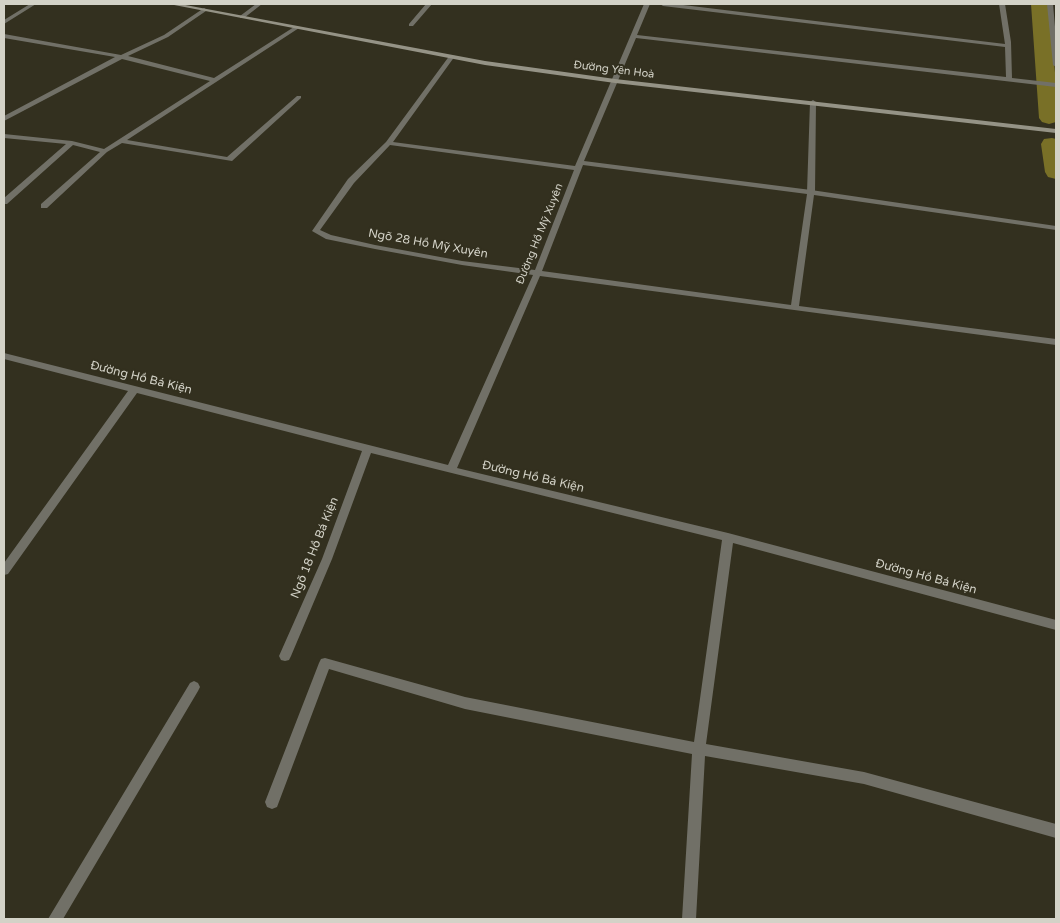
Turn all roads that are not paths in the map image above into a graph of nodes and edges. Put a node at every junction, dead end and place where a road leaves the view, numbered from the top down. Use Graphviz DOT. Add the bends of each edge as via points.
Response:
graph roads {
  1 [pos="33,4"];
  2 [pos="172,4"];
  3 [pos="259,4"];
  4 [pos="428,4"];
  5 [pos="647,4"];
  6 [pos="662,4"];
  7 [pos="1002,4"];
  8 [pos="1050,4"];
  9 [pos="204,10"];
  10 [pos="242,17"];
  11 [pos="4,22"];
  12 [pos="411,25"];
  13 [pos="296,28"];
  14 [pos="4,36"];
  15 [pos="633,36"];
  16 [pos="1008,46"];
  17 [pos="452,56"];
  18 [pos="123,57"];
  19 [pos="1056,66"];
  20 [pos="215,80"];
  21 [pos="1009,80"];
  22 [pos="615,81"];
  23 [pos="1054,85"];
  24 [pos="300,97"];
  25 [pos="813,102"];
  26 [pos="4,119"];
  27 [pos="1056,131"];
  28 [pos="4,136"];
  29 [pos="120,141"];
  30 [pos="388,143"];
  31 [pos="72,144"];
  32 [pos="105,151"];
  33 [pos="579,165"];
  34 [pos="811,192"];
  35 [pos="4,202"];
  36 [pos="44,206"];
  37 [pos="1056,228"];
  38 [pos="538,272"];
  39 [pos="795,307"];
  40 [pos="1056,342"];
  41 [pos="4,356"];
  42 [pos="134,390"];
  43 [pos="368,449"];
  44 [pos="451,470"];
  45 [pos="728,537"];
  46 [pos="4,571"];
  47 [pos="1056,625"];
  48 [pos="285,656"];
  49 [pos="194,687"];
  50 [pos="699,749"];
  51 [pos="272,802"];
  52 [pos="1056,831"];
  53 [pos="55,919"];
  54 [pos="689,919"];
  1 -- 11 [label="street"];
  2 -- 9 [label="street, Đường Yên Hoà"];
  3 -- 10 [label="street"];
  4 -- 12 [label="street"];
  5 -- 15 [label="street, Đường Hồ Mỹ Xuyên"];
  6 -- 16 [label="street"];
  7 -- 16 [label="street"];
  8 -- 19 [label="street"];
  9 -- 10 [label="street, Đường Yên Hoà"];
  9 -- 18 [label="street" via="166,36"];
  10 -- 13 [label="street, Đường Yên Hoà"];
  13 -- 17 [label="street, Đường Yên Hoà"];
  13 -- 20 [label="street"];
  14 -- 18 [label="street"];
  15 -- 21 [label="street"];
  15 -- 22 [label="street, Đường Hồ Mỹ Xuyên"];
  16 -- 21 [label="street"];
  17 -- 22 [label="street, Đường Yên Hoà"];
  17 -- 30 [label="street"];
  18 -- 20 [label="street"];
  18 -- 26 [label="street"];
  20 -- 29 [label="street"];
  21 -- 23 [label="street"];
  22 -- 25 [label="street, Đường Yên Hoà"];
  22 -- 33 [label="street, Đường Hồ Mỹ Xuyên"];
  24 -- 29 [label="street" via="229,159"];
  25 -- 27 [label="street, Đường Yên Hoà"];
  25 -- 34 [label="street"];
  28 -- 31 [label="street"];
  29 -- 32 [label="street"];
  30 -- 33 [label="street"];
  30 -- 38 [label="street, Ngõ 28 Hồ Mỹ Xuyên" via="351,181 316,231 375,247 462,263"];
  31 -- 32 [label="street"];
  31 -- 35 [label="street"];
  32 -- 36 [label="street"];
  33 -- 34 [label="street"];
  33 -- 38 [label="street, Đường Hồ Mỹ Xuyên"];
  34 -- 37 [label="street"];
  34 -- 39 [label="street"];
  38 -- 39 [label="street, Ngõ 28 Hồ Mỹ Xuyên"];
  38 -- 44 [label="street, Đường Hồ Mỹ Xuyên"];
  39 -- 40 [label="street, Ngõ 28 Hồ Mỹ Xuyên"];
  41 -- 42 [label="street, Đường Hồ Bá Kiện"];
  42 -- 43 [label="street, Đường Hồ Bá Kiện"];
  42 -- 46 [label="street"];
  43 -- 44 [label="street, Đường Hồ Bá Kiện"];
  43 -- 48 [label="street, Ngõ 18 Hồ Bá Kiện" via="330,551"];
  44 -- 45 [label="street, Đường Hồ Bá Kiện"];
  45 -- 47 [label="street, Đường Hồ Bá Kiện"];
  45 -- 50 [label="street"];
  49 -- 53 [label="street"];
  50 -- 51 [label="street" via="465,703 325,663"];
  50 -- 52 [label="street" via="864,778"];
  50 -- 54 [label="street"];
}
